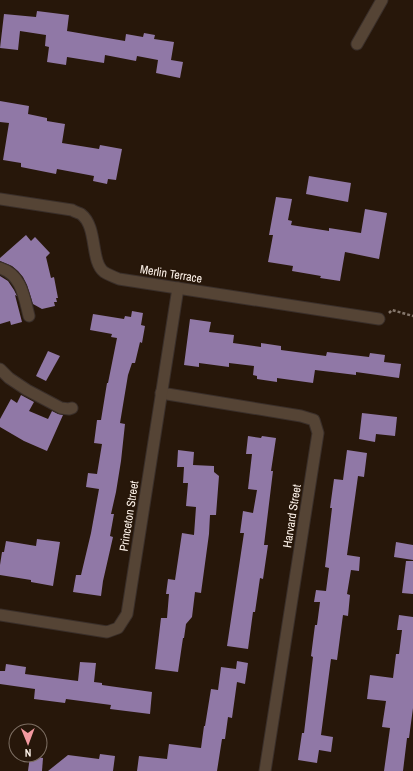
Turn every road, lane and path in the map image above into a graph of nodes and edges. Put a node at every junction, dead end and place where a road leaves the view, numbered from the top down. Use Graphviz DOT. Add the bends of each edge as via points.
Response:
graph roads {
  1 [pos="382,0"];
  2 [pos="357,44"];
  3 [pos="0,199"];
  4 [pos="0,268"];
  5 [pos="178,288"];
  6 [pos="29,316"];
  7 [pos="413,316"];
  8 [pos="379,319"];
  9 [pos="0,369"];
  10 [pos="161,394"];
  11 [pos="72,408"];
  12 [pos="0,615"];
  13 [pos="265,771"];
  1 -- 2 [label="street"];
  3 -- 5 [label="street, Merlin Terrace" via="72,210 81,214 89,226 99,265 103,271 119,279"];
  4 -- 6 [label="street" via="10,272 17,280"];
  5 -- 8 [label="street, Merlin Terrace"];
  5 -- 10 [label="street, Princeton Street"];
  7 -- 8 [label="path" via="392,310"];
  9 -- 11 [label="street" via="27,390 61,408"];
  10 -- 12 [label="street, Princeton Street" via="127,614 118,628 107,632"];
  10 -- 13 [label="street, Harvard Street" via="301,416 314,420 318,433"];
}
